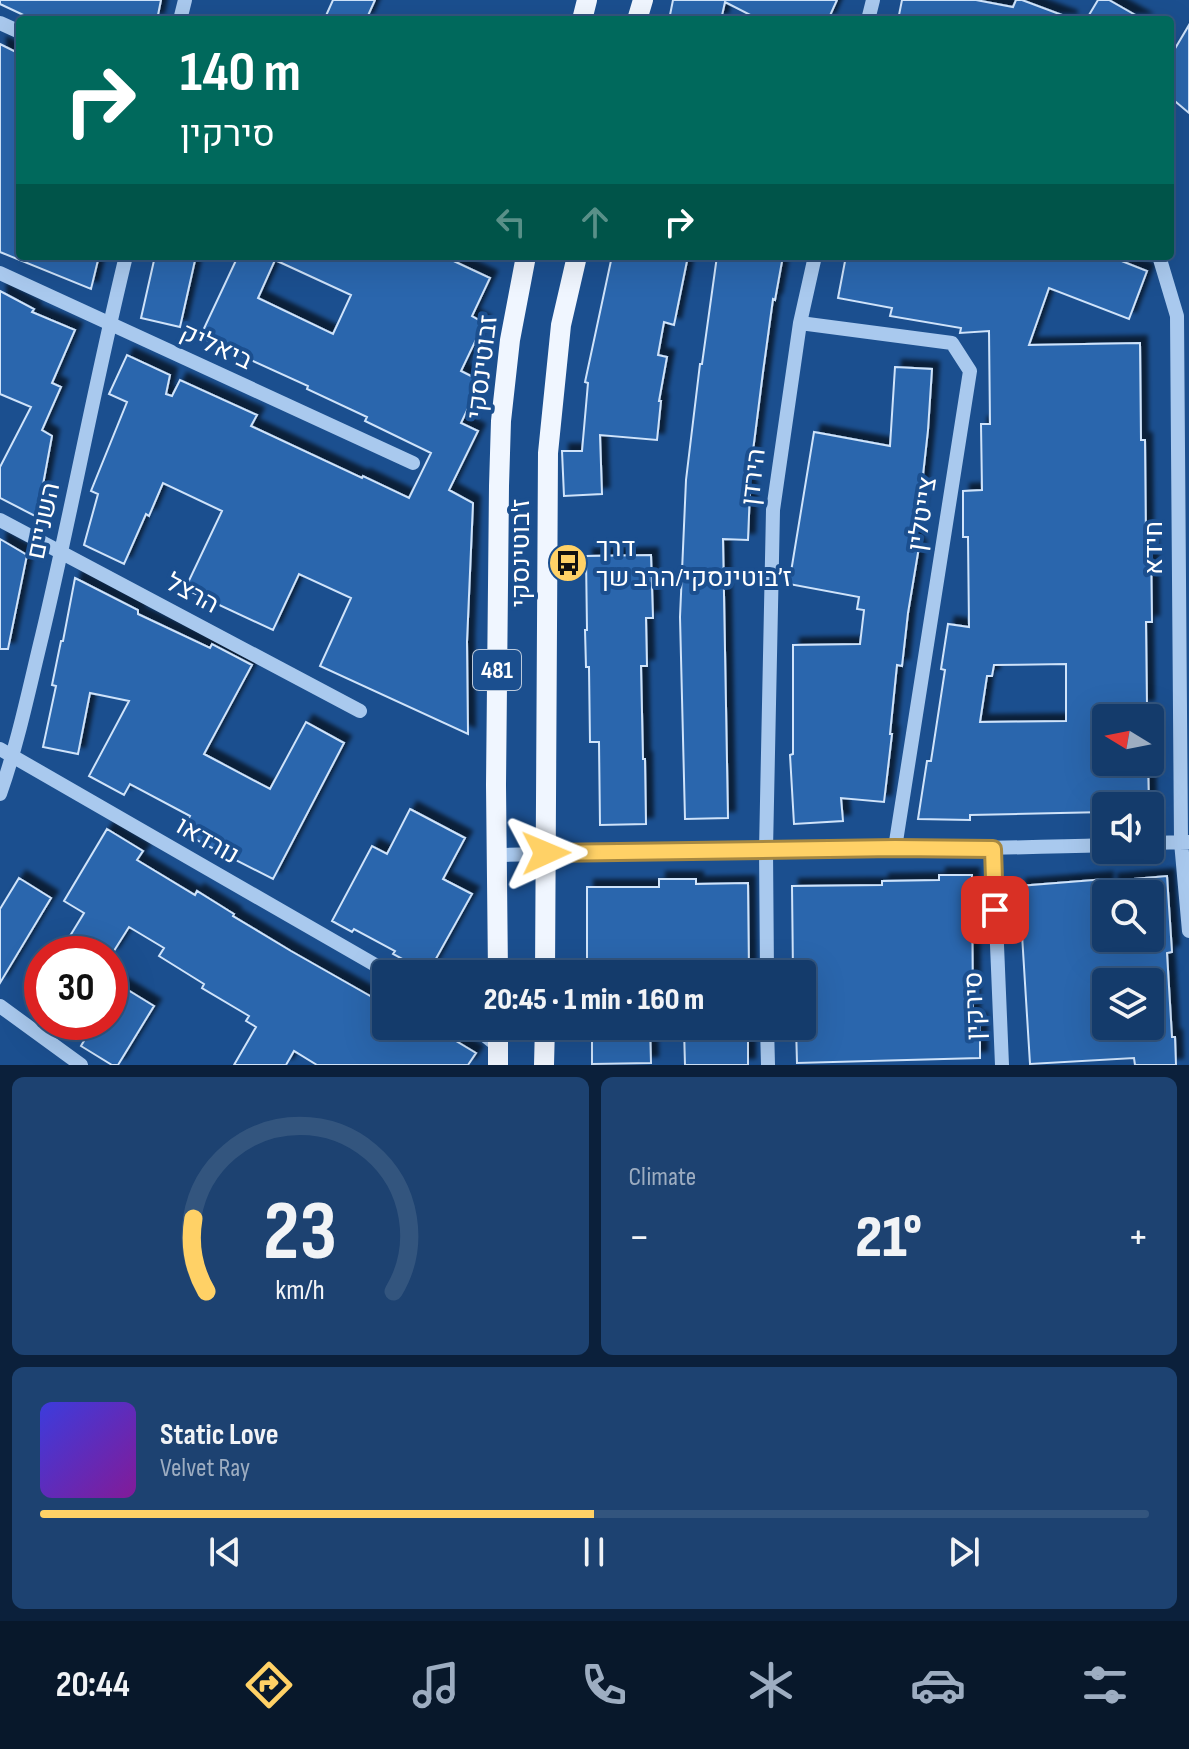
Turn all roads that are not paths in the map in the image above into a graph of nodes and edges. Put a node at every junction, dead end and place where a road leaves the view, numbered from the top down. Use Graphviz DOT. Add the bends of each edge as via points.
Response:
graph roads {
  1 [pos="125,260"];
  2 [pos="525,260"];
  3 [pos="576,260"];
  4 [pos="814,260"];
  5 [pos="1161,260"];
  6 [pos="0,273"];
  7 [pos="1183,314"];
  8 [pos="800,323"];
  9 [pos="109,324"];
  10 [pos="413,463"];
  11 [pos="0,520"];
  12 [pos="1184,522"];
  13 [pos="62,552"];
  14 [pos="360,711"];
  15 [pos="7,753"];
  16 [pos="0,794"];
  17 [pos="1185,842"];
  18 [pos="1164,843"];
  19 [pos="1092,845"];
  20 [pos="895,848"];
  21 [pos="993,849"];
  22 [pos="766,850"];
  23 [pos="546,853"];
  24 [pos="497,855"];
  25 [pos="1189,931"];
  26 [pos="498,960"];
  27 [pos="545,960"];
  28 [pos="767,960"];
  29 [pos="372,963"];
  30 [pos="0,1006"];
  31 [pos="545,1040"];
  32 [pos="767,1040"];
  33 [pos="81,1065"];
  34 [pos="544,1065"];
  35 [pos="768,1065"];
  36 [pos="1002,1065"];
  1 -- 9 [label="street, השניים"];
  2 -- 24 [label="main road, זבוטינסקי / 481" via="501,421"];
  3 -- 23 [label="main road, ז'בוטינסקי / 481" via="561,325 548,453"];
  4 -- 8 [label="street, הירדן"];
  5 -- 7 [label="street, חידא"];
  6 -- 9 [label="street, ביאליק"];
  7 -- 12 [label="street, חידא"];
  8 -- 20 [label="street, צייטלין" via="952,343 970,371"];
  8 -- 22 [label="street, הירדן" via="773,510"];
  9 -- 10 [label="street, ביאליק"];
  9 -- 13 [label="street, השניים"];
  11 -- 13 [label="street, הרצל"];
  12 -- 17 [label="street, חידא"];
  13 -- 14 [label="street, הרצל"];
  13 -- 15 [label="street, השניים"];
  15 -- 16 [label="street, השניים"];
  15 -- 29 [label="street, נורדאו"];
  17 -- 18 [label="street"];
  17 -- 25 [label="street, חידא"];
  19 -- 21 [label="street"];
  20 -- 21 [label="street"];
  20 -- 22 [label="street"];
  21 -- 36 [label="street, סירקין"];
  22 -- 23 [label="street"];
  22 -- 28 [label="street, הירדן"];
  23 -- 24 [label="street"];
  23 -- 27 [label="main road, 481"];
  24 -- 26 [label="main road, 481"];
  30 -- 33 [label="street"];
  31 -- 34 [label="main road"];
  32 -- 35 [label="street"];
}
